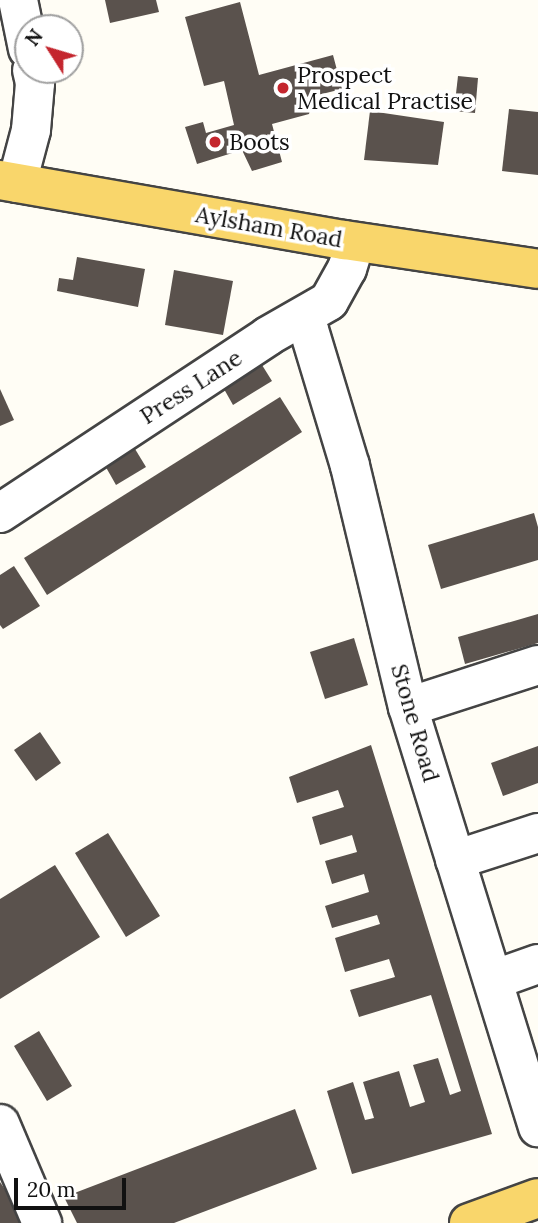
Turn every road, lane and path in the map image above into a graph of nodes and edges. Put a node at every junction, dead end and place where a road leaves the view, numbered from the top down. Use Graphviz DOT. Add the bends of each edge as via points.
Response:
graph roads {
  1 [pos="35,84"];
  2 [pos="9,182"];
  3 [pos="355,242"];
  4 [pos="538,268"];
  5 [pos="301,318"];
  6 [pos="0,513"];
  7 [pos="538,665"];
  8 [pos="408,707"];
  9 [pos="538,833"];
  10 [pos="455,860"];
  11 [pos="538,964"];
  12 [pos="493,981"];
  13 [pos="0,1125"];
  14 [pos="538,1127"];
  15 [pos="538,1198"];
  16 [pos="42,1223"];
  17 [pos="469,1223"];
  1 -- 2 [label="street" via="31,130"];
  2 -- 3 [label="main road, Aylsham Road"];
  3 -- 4 [label="main road, Aylsham Road"];
  3 -- 5 [label="street, Press Lane" via="347,269 329,301"];
  5 -- 6 [label="street, Press Lane"];
  5 -- 8 [label="street, Stone Road" via="309,330 350,466"];
  7 -- 8 [label="street"];
  8 -- 10 [label="street, Stone Road"];
  9 -- 10 [label="street"];
  10 -- 12 [label="street, Stone Road"];
  11 -- 12 [label="street"];
  12 -- 14 [label="street, Stone Road"];
  13 -- 16 [label="street"];
  15 -- 17 [label="main road"];
}
